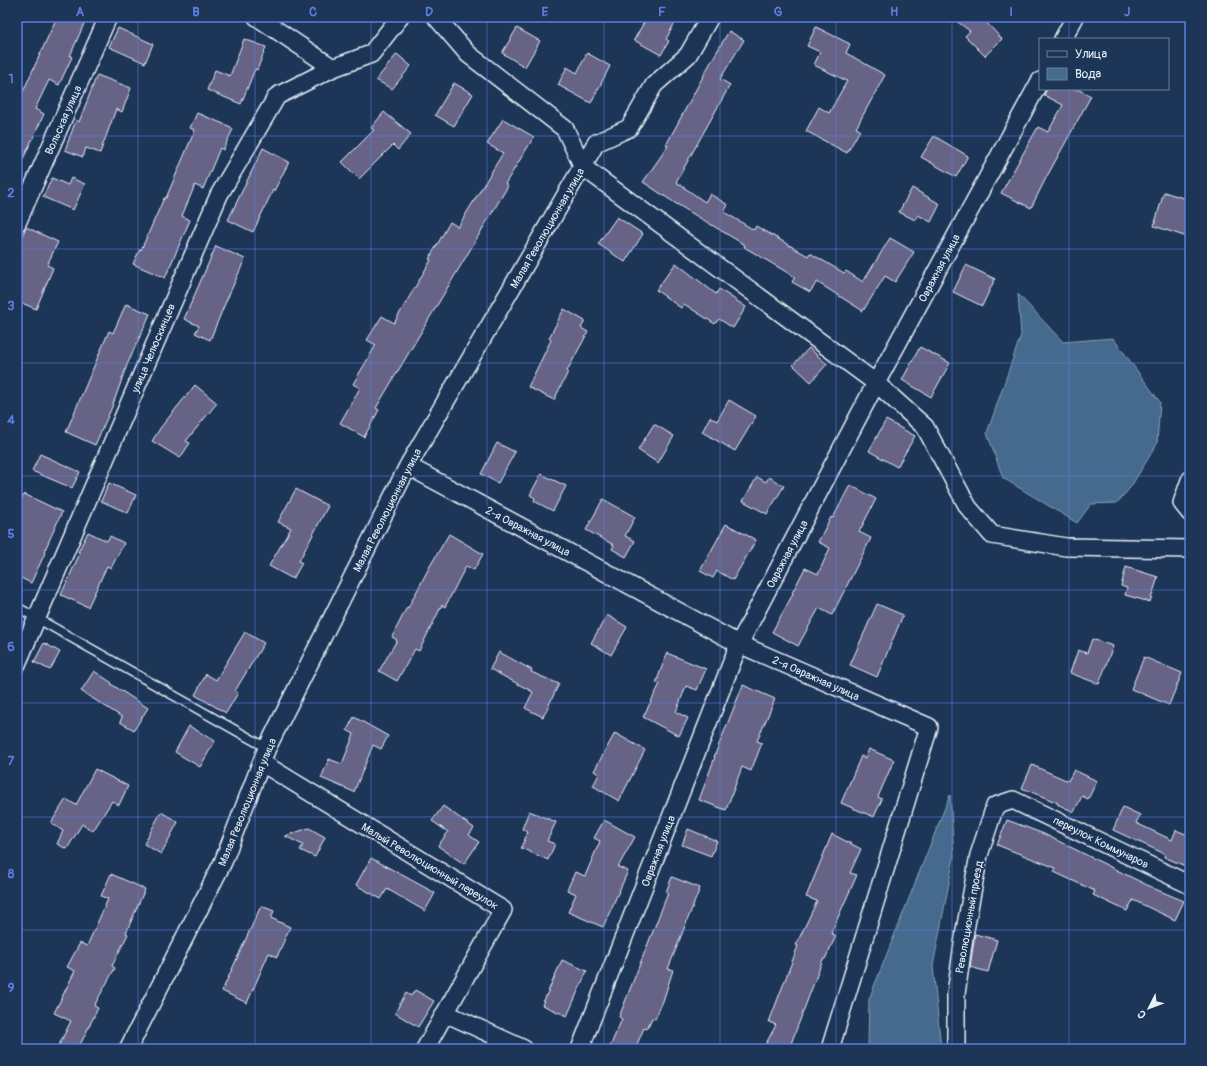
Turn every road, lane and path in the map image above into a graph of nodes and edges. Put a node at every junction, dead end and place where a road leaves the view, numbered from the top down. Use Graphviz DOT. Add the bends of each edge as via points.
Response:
graph roads {
  1 [pos="108,17"];
  2 [pos="257,17"];
  3 [pos="400,17"];
  4 [pos="436,17"];
  5 [pos="710,17"];
  6 [pos="1075,17"];
  7 [pos="1064,38"];
  8 [pos="333,68"];
  9 [pos="1039,83"];
  10 [pos="583,167"];
  11 [pos="17,223"];
  12 [pos="876,383"];
  13 [pos="408,466"];
  14 [pos="1190,480"];
  15 [pos="1186,508"];
  16 [pos="1190,550"];
  17 [pos="17,607"];
  18 [pos="37,618"];
  19 [pos="739,644"];
  20 [pos="17,664"];
  21 [pos="264,756"];
  22 [pos="1013,800"];
  23 [pos="1190,885"];
  24 [pos="445,1013"];
  25 [pos="128,1049"];
  26 [pos="426,1049"];
  27 [pos="524,1049"];
  28 [pos="580,1049"];
  29 [pos="830,1049"];
  30 [pos="956,1049"];
  1 -- 11 [label="street, Вольская улица"];
  2 -- 8 [label="street"];
  3 -- 8 [label="street, улица Челюскинцев" via="372,54"];
  4 -- 10 [label="street" via="468,54 565,130"];
  5 -- 10 [label="street, Малая Революционная улица" via="688,55 654,85 629,128 596,143"];
  6 -- 7 [label="street"];
  8 -- 18 [label="street, улица Челюскинцев" via="277,96 219,195"];
  9 -- 12 [label="street, Овражная улица"];
  10 -- 12 [label="street"];
  10 -- 13 [label="street, Малая Революционная улица"];
  12 -- 16 [label="street" via="925,427 968,507 992,535 1066,547"];
  12 -- 19 [label="street, Овражная улица"];
  13 -- 19 [label="street, 2-я Овражная улица"];
  13 -- 21 [label="street, Малая Революционная улица"];
  14 -- 15 [label="street"];
  17 -- 18 [label="lane"];
  18 -- 20 [label="street, улица Челюскинцев"];
  18 -- 21 [label="lane"];
  19 -- 28 [label="street, Овражная улица"];
  19 -- 29 [label="street, 2-я Овражная улица" via="929,727"];
  21 -- 24 [label="street, Малый Революционный переулок" via="503,910"];
  21 -- 25 [label="street, Малая Революционная улица" via="223,862"];
  22 -- 23 [label="street, переулок Коммунаров"];
  22 -- 30 [label="street, Революционный проезд" via="995,806 979,855 956,994"];
  24 -- 26 [label="street, Малый Революционный переулок"];
  24 -- 27 [label="street"];
}
